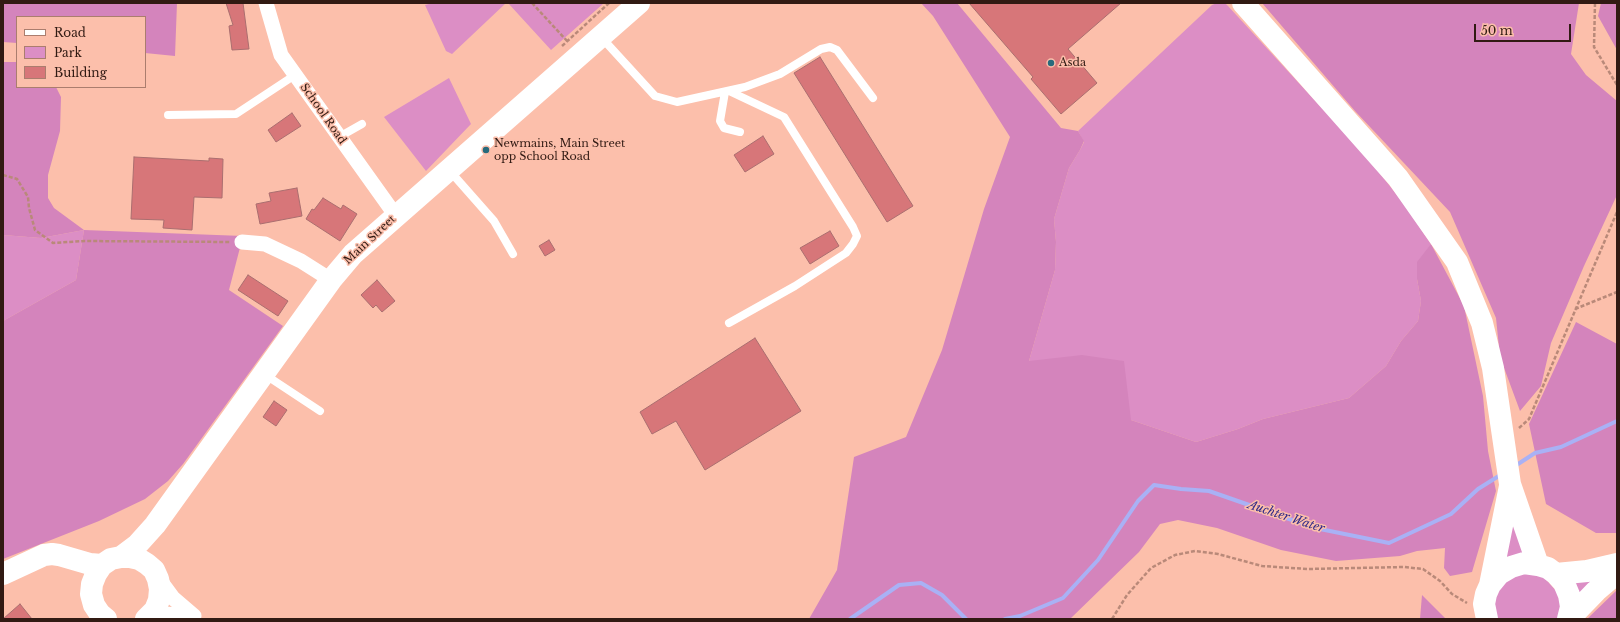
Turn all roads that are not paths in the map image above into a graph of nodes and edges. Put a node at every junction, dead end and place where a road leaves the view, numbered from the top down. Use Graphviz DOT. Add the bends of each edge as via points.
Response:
graph roads {
  1 [pos="266,3"];
  2 [pos="639,3"];
  3 [pos="1243,3"];
  4 [pos="601,36"];
  5 [pos="295,75"];
  6 [pos="727,92"];
  7 [pos="873,98"];
  8 [pos="168,115"];
  9 [pos="362,124"];
  10 [pos="740,132"];
  11 [pos="339,137"];
  12 [pos="449,170"];
  13 [pos="396,216"];
  14 [pos="242,242"];
  15 [pos="512,254"];
  16 [pos="331,280"];
  17 [pos="729,323"];
  18 [pos="264,374"];
  19 [pos="320,411"];
  20 [pos="1510,484"];
  21 [pos="155,525"];
  22 [pos="69,558"];
  23 [pos="112,561"];
  24 [pos="1617,564"];
  25 [pos="1547,569"];
  26 [pos="1617,573"];
  27 [pos="3,574"];
  28 [pos="156,574"];
  29 [pos="1490,585"];
  30 [pos="96,609"];
  31 [pos="1486,613"];
  32 [pos="147,618"];
  33 [pos="1569,619"];
  1 -- 5 [label="street, School Road" via="281,55"];
  2 -- 4 [label="main road, Main Street"];
  3 -- 20 [label="main road" via="1398,178 1457,262 1482,323 1493,368"];
  4 -- 6 [label="lane" via="655,96 677,102"];
  4 -- 12 [label="main road, Main Street"];
  5 -- 8 [label="lane" via="236,114"];
  5 -- 11 [label="street, School Road"];
  6 -- 7 [label="lane" via="745,88 780,74 821,49 830,47 838,50"];
  6 -- 10 [label="lane" via="720,121 724,128"];
  6 -- 17 [label="lane" via="784,117 857,236 846,253 795,286"];
  9 -- 11 [label="lane"];
  11 -- 13 [label="street, School Road"];
  12 -- 13 [label="main road, Main Street"];
  12 -- 15 [label="lane" via="494,221"];
  13 -- 16 [label="main road, Main Street" via="353,254"];
  14 -- 16 [label="street" via="265,244 301,261"];
  16 -- 18 [label="main road, Main Street"];
  18 -- 19 [label="lane"];
  18 -- 21 [label="main road, Main Street"];
  20 -- 25 [label="main road"];
  20 -- 29 [label="main road"];
  21 -- 23 [label="main road, Main Street" via="137,545"];
  21 -- 28 [label="main road, Main Street" via="150,540 151,558"];
  22 -- 23 [label="main road" via="90,564"];
  22 -- 27 [label="main road" via="44,555"];
  22 -- 30 [label="main road" via="87,579"];
  23 -- 28 [label="main road" via="130,557 139,559"];
  23 -- 30 [label="main road" via="96,574 92,584"];
  24 -- 25 [label="main road" via="1587,571"];
  25 -- 29 [label="main road" via="1524,563 1499,574"];
  25 -- 33 [label="main road" via="1564,583 1569,595"];
  26 -- 33 [label="main road"];
  28 -- 32 [label="main road, Main Street" via="160,589 159,600 155,610"];
  28 -- 32 [label="street" via="173,598 194,616 164,614"];
  29 -- 31 [label="main road" via="1486,594"];
}
